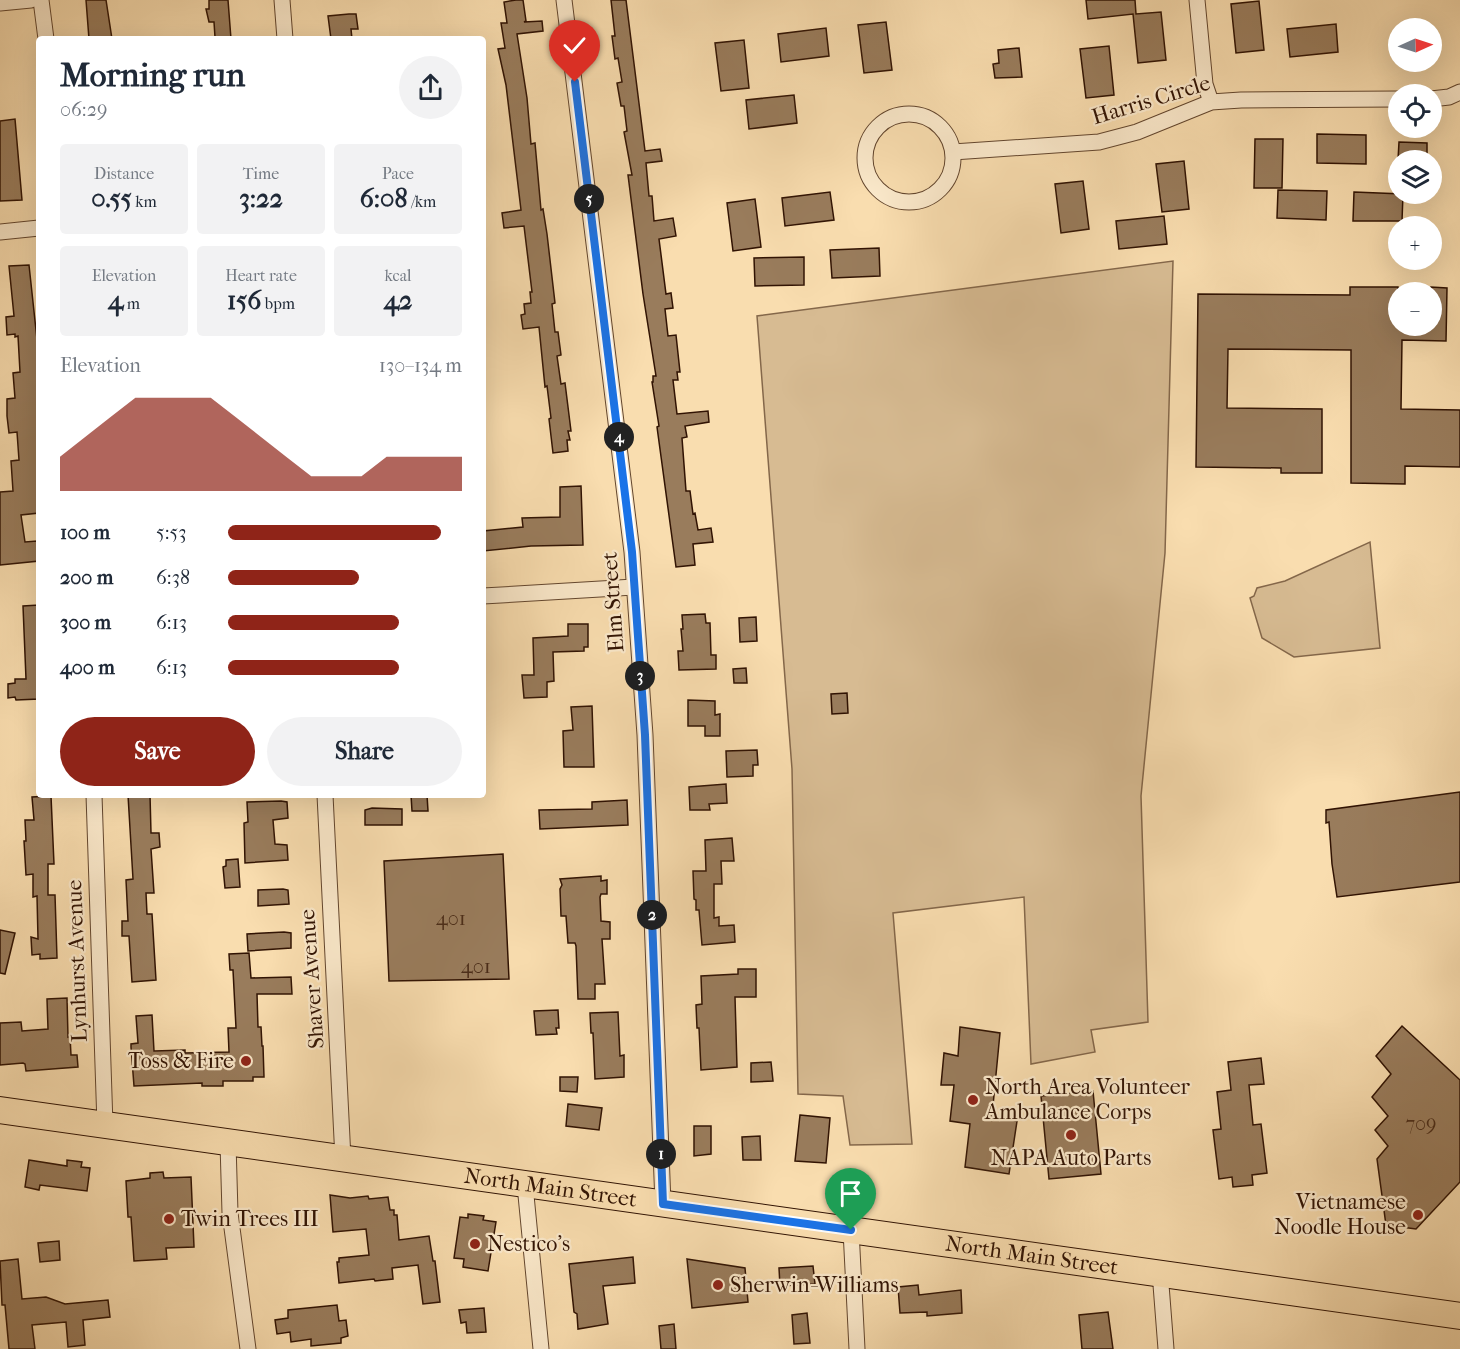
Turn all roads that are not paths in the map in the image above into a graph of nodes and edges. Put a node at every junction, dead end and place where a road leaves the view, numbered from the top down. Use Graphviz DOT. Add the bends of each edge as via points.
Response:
graph roads {
  1 [pos="31,0"];
  2 [pos="41,0"];
  3 [pos="282,0"];
  4 [pos="564,0"];
  5 [pos="1197,0"];
  6 [pos="0,3"];
  7 [pos="46,36"];
  8 [pos="285,36"];
  9 [pos="1460,92"];
  10 [pos="1442,98"];
  11 [pos="1388,99"];
  12 [pos="1211,102"];
  13 [pos="953,153"];
  14 [pos="36,228"];
  15 [pos="0,232"];
  16 [pos="634,587"];
  17 [pos="486,596"];
  18 [pos="94,798"];
  19 [pos="325,798"];
  20 [pos="0,1110"];
  21 [pos="105,1125"];
  22 [pos="228,1143"];
  23 [pos="343,1159"];
  24 [pos="525,1185"];
  25 [pos="663,1204"];
  26 [pos="851,1230"];
  27 [pos="1160,1272"];
  28 [pos="1460,1316"];
  29 [pos="248,1349"];
  30 [pos="541,1349"];
  31 [pos="857,1349"];
  32 [pos="1166,1349"];
  1 -- 6 [label="street"];
  2 -- 7 [label="street"];
  3 -- 8 [label="street"];
  4 -- 16 [label="street, Elm Street"];
  5 -- 12 [label="street" via="1205,84"];
  9 -- 10 [label="street"];
  11 -- 12 [label="street, Harris Circle"];
  12 -- 13 [label="street, Harris Circle" via="1137,132 1099,142"];
  13 -- 13 [label="street" via="948,136 936,122 921,114 903,113 887,118 873,130 864,163 869,180 881,193 897,201 914,202 931,197 944,186 952,170"];
  14 -- 15 [label="street"];
  16 -- 17 [label="street"];
  16 -- 25 [label="street, Elm Street" via="645,735"];
  18 -- 21 [label="street, Lynhurst Avenue"];
  19 -- 23 [label="street, Shaver Avenue"];
  20 -- 21 [label="main road, North Main Street"];
  21 -- 22 [label="main road, North Main Street"];
  22 -- 23 [label="main road, North Main Street"];
  22 -- 29 [label="street" via="230,1213"];
  23 -- 24 [label="main road, North Main Street"];
  24 -- 25 [label="main road, North Main Street"];
  24 -- 30 [label="street"];
  25 -- 26 [label="main road, North Main Street"];
  26 -- 27 [label="main road, North Main Street"];
  26 -- 31 [label="street"];
  27 -- 28 [label="main road, North Main Street"];
  27 -- 32 [label="street"];
}
